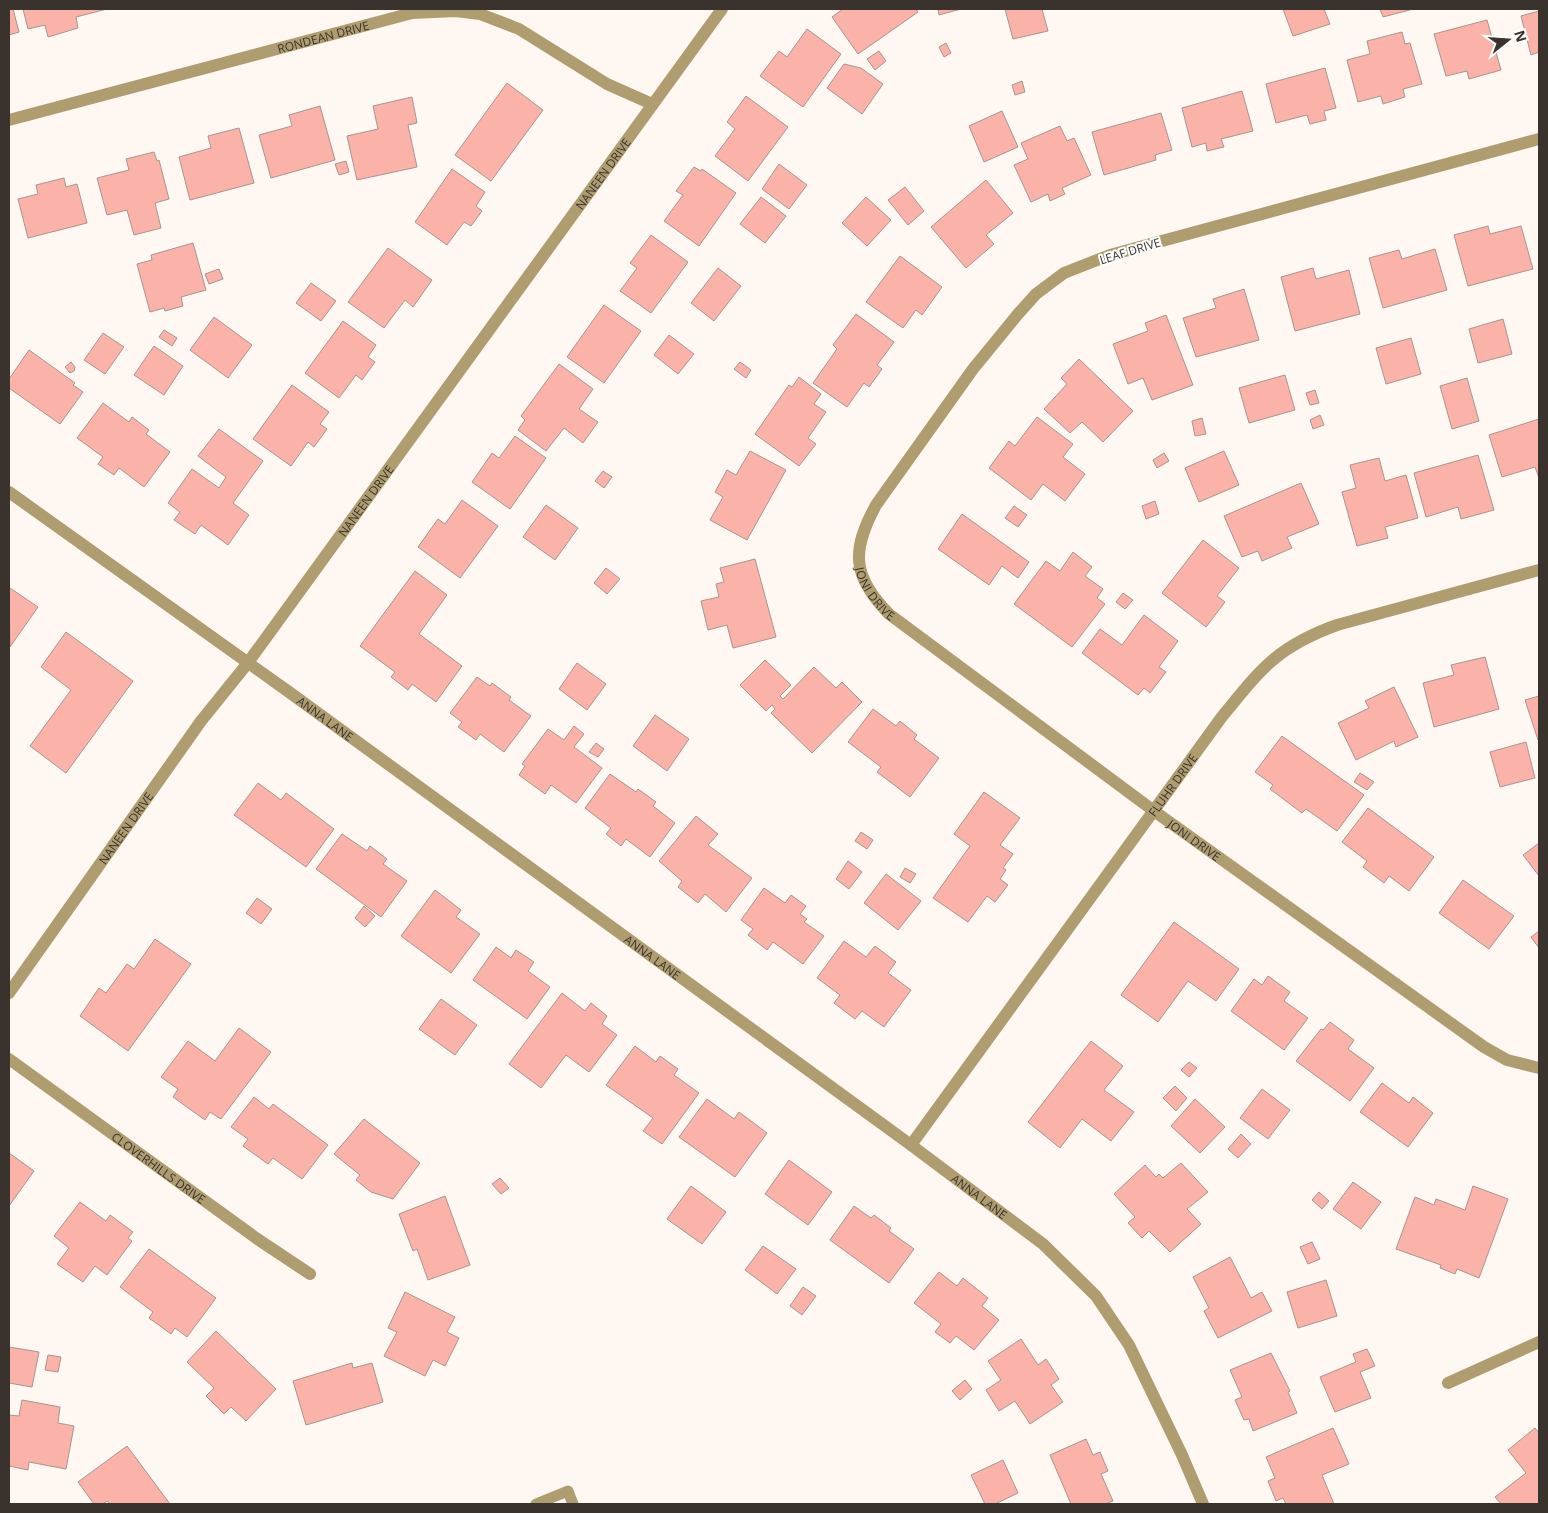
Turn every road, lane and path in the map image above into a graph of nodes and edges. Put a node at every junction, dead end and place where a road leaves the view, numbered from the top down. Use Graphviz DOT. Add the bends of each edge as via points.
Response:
graph roads {
  1 [pos="722,9"];
  2 [pos="652,104"];
  3 [pos="9,120"];
  4 [pos="1539,140"];
  5 [pos="9,492"];
  6 [pos="859,556"];
  7 [pos="1539,570"];
  8 [pos="247,664"];
  9 [pos="1154,810"];
  10 [pos="9,993"];
  11 [pos="9,1059"];
  12 [pos="1539,1068"];
  13 [pos="911,1145"];
  14 [pos="310,1274"];
  15 [pos="1539,1342"];
  16 [pos="1448,1383"];
  17 [pos="536,1504"];
  18 [pos="573,1504"];
  19 [pos="1203,1504"];
  1 -- 2 [label="street, NANEEN DRIVE"];
  2 -- 3 [label="street, RONDEAN DRIVE" via="607,84 518,29 480,14 456,11 412,13"];
  2 -- 8 [label="street, NANEEN DRIVE"];
  4 -- 6 [label="street, LEAF DRIVE" via="1110,255 1064,273 1030,301 973,369 876,505 864,528"];
  5 -- 8 [label="street, ANNA LANE"];
  6 -- 9 [label="street, JONI DRIVE" via="863,580 871,596 889,614"];
  7 -- 9 [label="street, FLUHR DRIVE" via="1337,625 1282,650 1257,674 1221,718"];
  8 -- 10 [label="street, NANEEN DRIVE" via="201,721"];
  8 -- 13 [label="street, ANNA LANE"];
  9 -- 12 [label="street, JONI DRIVE" via="1484,1047 1507,1060"];
  9 -- 13 [label="street, FLUHR DRIVE"];
  11 -- 14 [label="street, CLOVERHILLS DRIVE"];
  13 -- 19 [label="street, ANNA LANE" via="1042,1244 1096,1296 1129,1345"];
  15 -- 16 [label="street"];
  17 -- 18 [label="lane" via="568,1491"];
}
